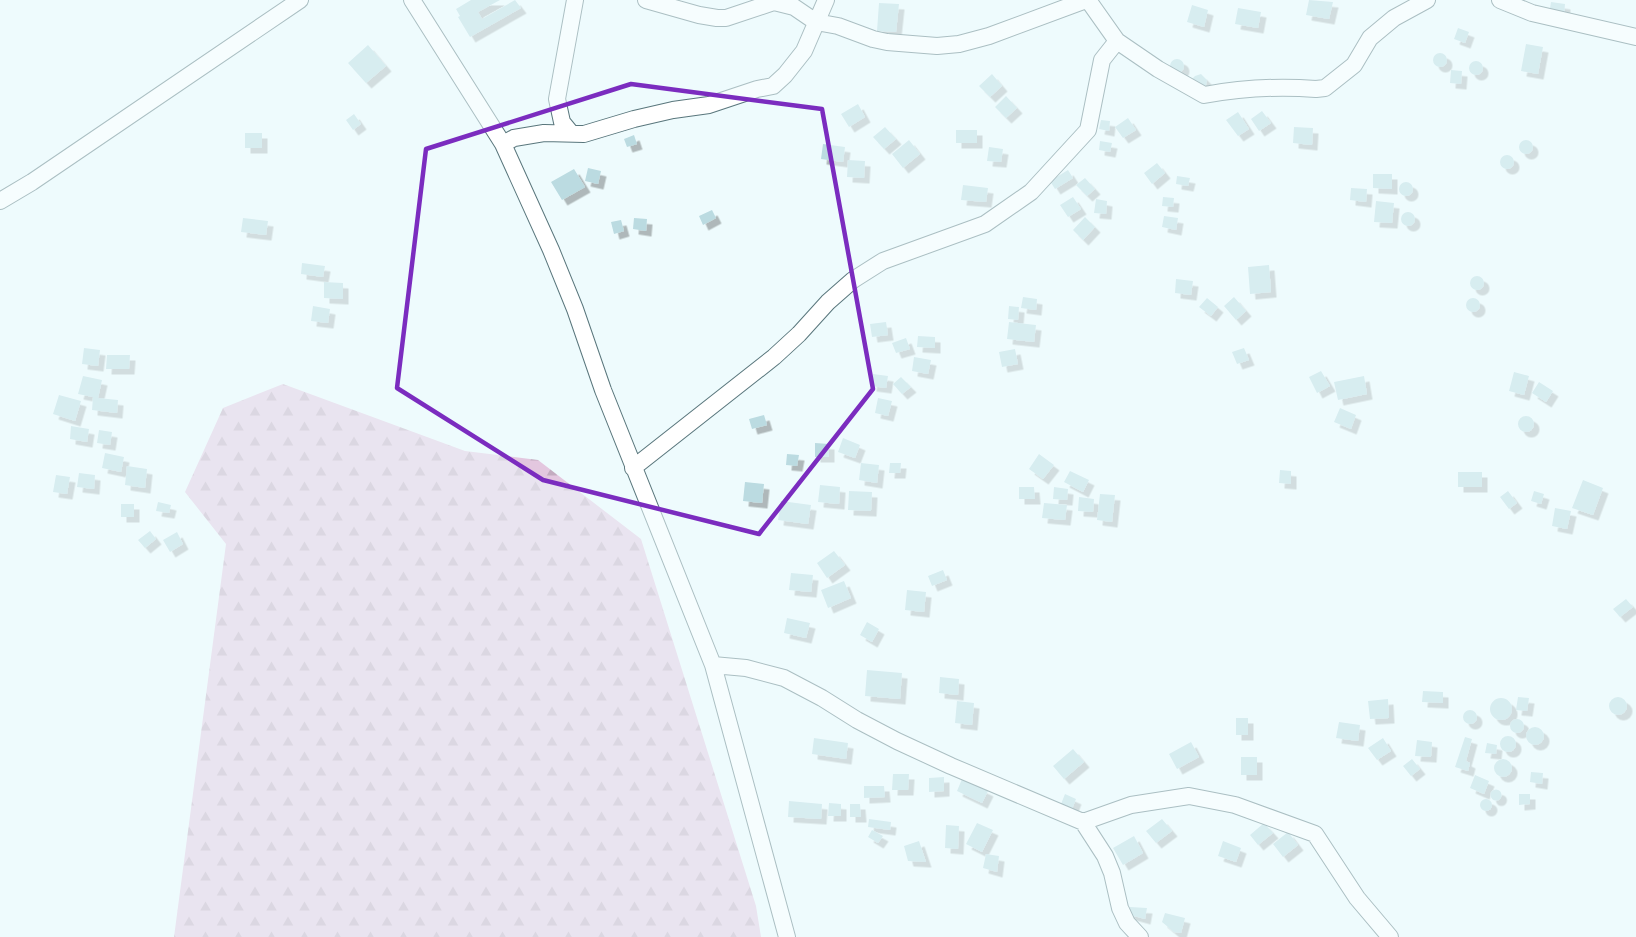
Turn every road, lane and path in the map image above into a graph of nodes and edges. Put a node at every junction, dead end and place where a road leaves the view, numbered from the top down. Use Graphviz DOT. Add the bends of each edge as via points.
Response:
graph roads {
  1 [pos="300,0"];
  2 [pos="412,0"];
  3 [pos="575,0"];
  4 [pos="646,0"];
  5 [pos="826,0"];
  6 [pos="1087,0"];
  7 [pos="1427,0"];
  8 [pos="1500,0"];
  9 [pos="816,22"];
  10 [pos="1636,37"];
  11 [pos="1117,41"];
  12 [pos="571,134"];
  13 [pos="503,144"];
  14 [pos="0,201"];
  15 [pos="633,468"];
  16 [pos="713,665"];
  17 [pos="1083,822"];
  18 [pos="787,937"];
  19 [pos="1140,937"];
  20 [pos="1390,937"];
  1 -- 14 [label="street"];
  2 -- 13 [label="street"];
  3 -- 12 [label="street" via="557,99 562,122"];
  4 -- 9 [label="street" via="717,18 774,2 794,7"];
  5 -- 9 [label="street"];
  6 -- 9 [label="street" via="958,44 887,42"];
  6 -- 11 [label="street"];
  7 -- 11 [label="street" via="1394,18 1370,38 1354,65 1325,88 1260,87 1204,95"];
  8 -- 10 [label="street" via="1532,13"];
  9 -- 12 [label="street" via="796,63 773,86 709,105"];
  11 -- 15 [label="street" via="1102,60 1088,130 1031,192 986,224 883,261 853,280 774,357"];
  12 -- 13 [label="street" via="544,133 513,138"];
  13 -- 15 [label="street" via="575,309"];
  15 -- 16 [label="street"];
  16 -- 17 [label="street" via="784,678 897,741"];
  16 -- 18 [label="street"];
  17 -- 19 [label="street" via="1105,856 1127,923"];
  17 -- 20 [label="street" via="1131,805 1189,796 1235,805 1315,834 1357,897"];
}
